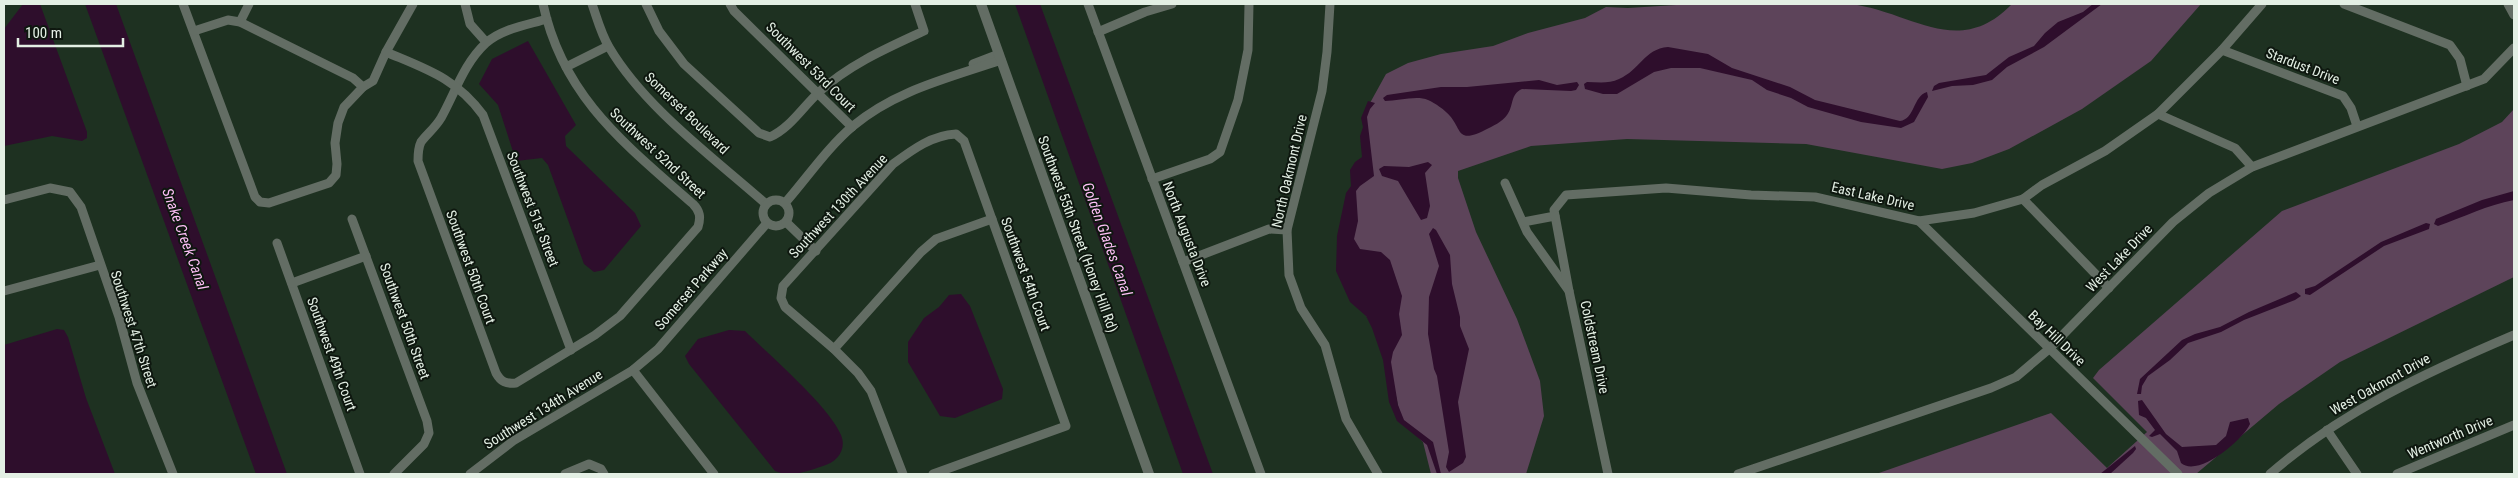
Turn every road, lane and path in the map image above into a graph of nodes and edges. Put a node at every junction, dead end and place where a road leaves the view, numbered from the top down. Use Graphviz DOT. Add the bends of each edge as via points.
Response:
graph roads {
  1 [pos="184,4"];
  2 [pos="249,4"];
  3 [pos="413,4"];
  4 [pos="465,4"];
  5 [pos="543,4"];
  6 [pos="594,4"];
  7 [pos="646,4"];
  8 [pos="730,4"];
  9 [pos="915,4"];
  10 [pos="981,4"];
  11 [pos="1088,4"];
  12 [pos="1172,4"];
  13 [pos="1249,4"];
  14 [pos="1330,4"];
  15 [pos="2262,4"];
  16 [pos="2344,4"];
  17 [pos="2508,4"];
  18 [pos="2514,15"];
  19 [pos="546,19"];
  20 [pos="240,22"];
  21 [pos="194,31"];
  22 [pos="1098,32"];
  23 [pos="486,42"];
  24 [pos="608,46"];
  25 [pos="2514,48"];
  26 [pos="2222,50"];
  27 [pos="386,52"];
  28 [pos="1000,57"];
  29 [pos="566,67"];
  30 [pos="456,85"];
  31 [pos="2467,86"];
  32 [pos="363,87"];
  33 [pos="818,92"];
  34 [pos="2158,114"];
  35 [pos="2357,126"];
  36 [pos="852,127"];
  37 [pos="956,134"];
  38 [pos="2252,167"];
  39 [pos="1152,180"];
  40 [pos="1505,183"];
  41 [pos="2022,199"];
  42 [pos="4,200"];
  43 [pos="785,203"];
  44 [pos="766,204"];
  45 [pos="1555,216"];
  46 [pos="352,219"];
  47 [pos="992,219"];
  48 [pos="1919,221"];
  49 [pos="786,222"];
  50 [pos="1523,222"];
  51 [pos="767,223"];
  52 [pos="1287,230"];
  53 [pos="276,243"];
  54 [pos="816,251"];
  55 [pos="366,256"];
  56 [pos="1183,262"];
  57 [pos="100,265"];
  58 [pos="292,283"];
  59 [pos="2109,288"];
  60 [pos="4,291"];
  61 [pos="1569,292"];
  62 [pos="2514,335"];
  63 [pos="834,349"];
  64 [pos="2049,349"];
  65 [pos="571,350"];
  66 [pos="633,370"];
  67 [pos="2514,425"];
  68 [pos="2328,430"];
  69 [pos="711,473"];
  70 [pos="173,474"];
  71 [pos="360,474"];
  72 [pos="394,474"];
  73 [pos="470,474"];
  74 [pos="565,474"];
  75 [pos="604,474"];
  76 [pos="903,474"];
  77 [pos="933,474"];
  78 [pos="1149,474"];
  79 [pos="1261,474"];
  80 [pos="1378,474"];
  81 [pos="1608,474"];
  82 [pos="1738,474"];
  83 [pos="2178,474"];
  84 [pos="2270,474"];
  85 [pos="2357,474"];
  86 [pos="2397,474"];
  1 -- 21 [label="street"];
  2 -- 20 [label="street"];
  3 -- 27 [label="street"];
  4 -- 23 [label="street" via="470,24"];
  5 -- 19 [label="street, Southwest 52nd Street"];
  6 -- 24 [label="street, Somerset Boulevard"];
  7 -- 33 [label="street" via="659,31 684,64 759,133 770,137 781,132"];
  8 -- 33 [label="street, Southwest 53rd Court"];
  9 -- 33 [label="street" via="924,31 868,57"];
  10 -- 28 [label="street, Southwest 55th Street (Honey Hill Rd)"];
  11 -- 22 [label="street, North Augusta Drive"];
  12 -- 22 [label="street"];
  13 -- 39 [label="street" via="1248,50 1225,144 1210,159"];
  14 -- 52 [label="street, North Oakmont Drive" via="1322,90"];
  15 -- 26 [label="street, East Lake Drive"];
  16 -- 31 [label="street" via="2450,45 2460,59"];
  17 -- 18 [label="street"];
  19 -- 23 [label="street" via="504,32"];
  19 -- 29 [label="street, Southwest 52nd Street"];
  20 -- 21 [label="street" via="228,20"];
  20 -- 32 [label="street" via="353,78"];
  21 -- 32 [label="street" via="255,198 260,202 269,203 330,183 336,175 338,123 344,107"];
  22 -- 39 [label="street, North Augusta Drive" via="1131,115"];
  23 -- 30 [label="street"];
  24 -- 29 [label="street"];
  24 -- 44 [label="street, Somerset Boulevard" via="634,82 680,128"];
  25 -- 31 [label="street, West Lake Drive" via="2484,79"];
  26 -- 34 [label="street, East Lake Drive"];
  26 -- 35 [label="street, Stardust Drive" via="2343,96"];
  27 -- 30 [label="street, Southwest 51st Street" via="443,76"];
  27 -- 32 [label="street" via="373,81"];
  28 -- 36 [label="street" via="958,69 920,86 881,106"];
  28 -- 78 [label="street, Southwest 55th Street (Honey Hill Rd)"];
  29 -- 65 [label="street, Southwest 52nd Street" via="587,103 619,140 692,204 700,216 698,227 620,316"];
  30 -- 65 [label="street, Southwest 51st Street" via="483,114"];
  30 -- 65 [label="street, Southwest 50th Court" via="441,117 422,142 418,161 496,373 500,380 516,383"];
  31 -- 35 [label="street, West Lake Drive"];
  33 -- 36 [label="street, Southwest 53rd Court"];
  34 -- 38 [label="street" via="2236,148"];
  34 -- 41 [label="street, East Lake Drive" via="2105,151"];
  35 -- 38 [label="street, West Lake Drive"];
  36 -- 43 [label="street"];
  37 -- 47 [label="street, Southwest 54th Court" via="964,141"];
  37 -- 54 [label="street, Southwest 130th Avenue" via="942,134 893,164"];
  38 -- 59 [label="street, West Lake Drive" via="2208,194 2173,222"];
  39 -- 56 [label="street, North Augusta Drive"];
  40 -- 50 [label="street, Coldstream Drive"];
  41 -- 48 [label="street, East Lake Drive" via="1974,213"];
  41 -- 59 [label="street"];
  42 -- 57 [label="street, Southwest 47th Street" via="50,188 70,192 81,207"];
  43 -- 44 [label="street" via="773,200"];
  43 -- 49 [label="street" via="789,210"];
  44 -- 51 [label="street" via="763,216"];
  45 -- 48 [label="street, East Lake Drive" via="1554,210 1566,195 1666,188 1815,197"];
  45 -- 50 [label="street"];
  45 -- 61 [label="street"];
  46 -- 55 [label="street, Southwest 50th Street"];
  47 -- 63 [label="street" via="936,239"];
  47 -- 77 [label="street, Southwest 54th Court" via="1066,426"];
  48 -- 64 [label="street, Bay Hill Drive"];
  49 -- 51 [label="street" via="779,226"];
  49 -- 54 [label="street"];
  50 -- 61 [label="street, Coldstream Drive"];
  51 -- 66 [label="street, Somerset Parkway" via="658,349"];
  52 -- 56 [label="street" via="1269,229"];
  52 -- 80 [label="street, North Oakmont Drive" via="1290,275 1301,308 1325,345 1346,419"];
  53 -- 58 [label="street, Southwest 49th Court"];
  54 -- 63 [label="street, Southwest 130th Avenue" via="783,286 780,298 785,307"];
  55 -- 58 [label="street"];
  55 -- 72 [label="street, Southwest 50th Street" via="429,433 424,444"];
  56 -- 79 [label="street, North Augusta Drive"];
  57 -- 60 [label="street"];
  57 -- 70 [label="street, Southwest 47th Street" via="119,317 137,383"];
  58 -- 71 [label="street, Southwest 49th Court"];
  59 -- 64 [label="street, West Lake Drive"];
  61 -- 81 [label="street, Coldstream Drive"];
  62 -- 68 [label="street, West Oakmont Drive" via="2401,386"];
  63 -- 76 [label="street" via="871,391"];
  64 -- 82 [label="street, West Lake Drive" via="2016,377 1990,388"];
  64 -- 83 [label="street, Bay Hill Drive"];
  66 -- 69 [label="street"];
  66 -- 73 [label="street, Southwest 134th Avenue" via="513,442"];
  67 -- 86 [label="street, Wentworth Drive"];
  68 -- 84 [label="street, West Oakmont Drive"];
  68 -- 85 [label="street"];
  74 -- 75 [label="street" via="589,464"];
}
